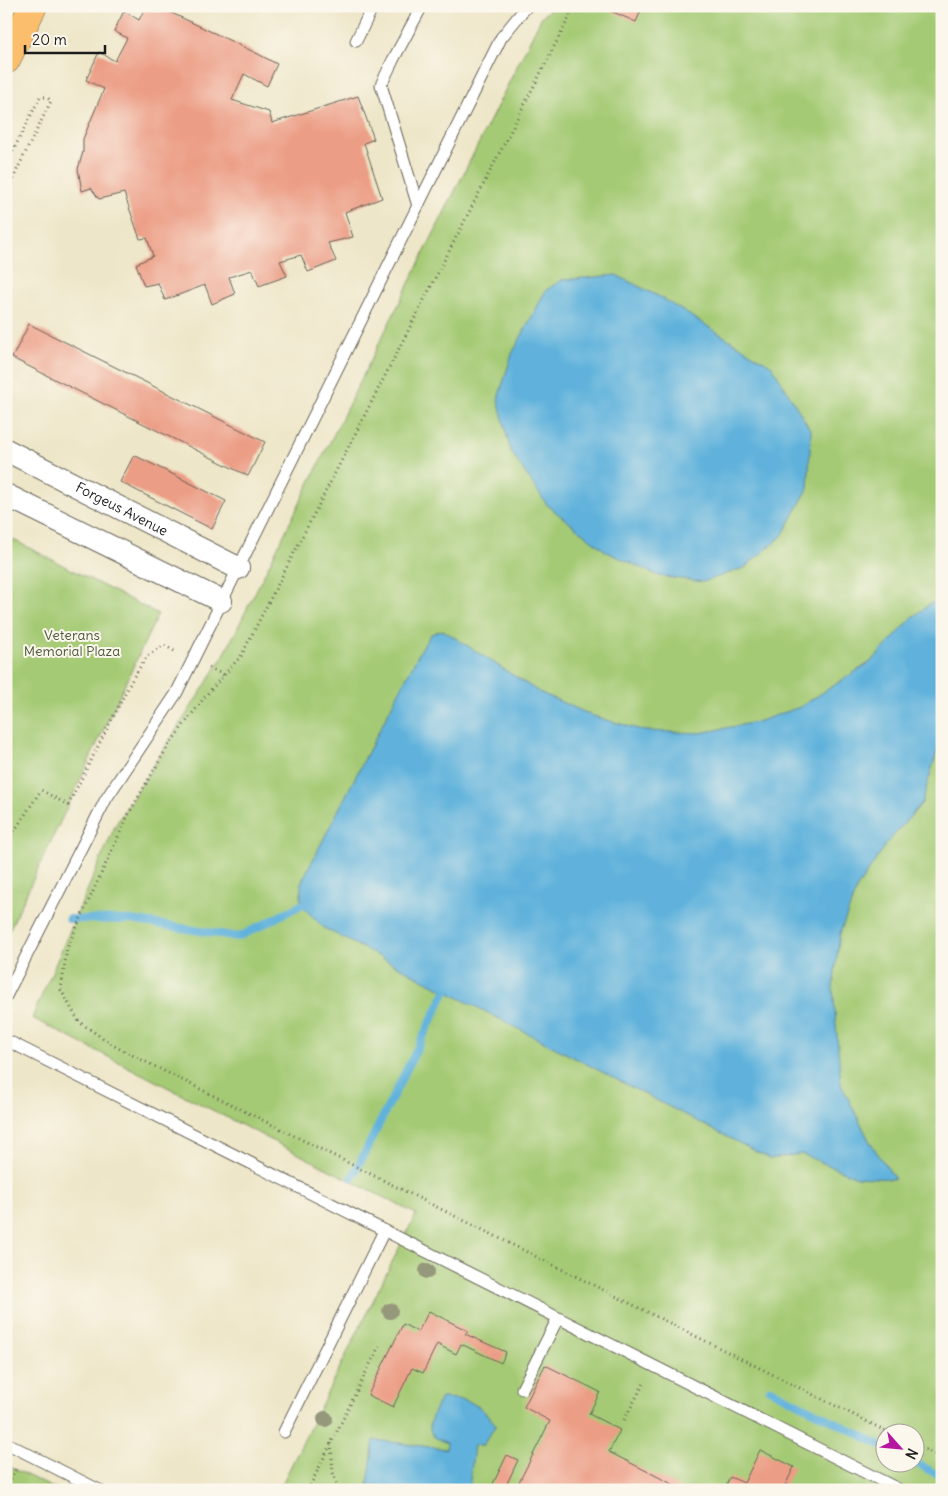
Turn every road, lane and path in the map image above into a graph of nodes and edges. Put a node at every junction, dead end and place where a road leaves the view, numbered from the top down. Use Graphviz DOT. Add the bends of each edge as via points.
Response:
graph roads {
  1 [pos="33,6"];
  2 [pos="374,6"];
  3 [pos="422,6"];
  4 [pos="526,6"];
  5 [pos="575,6"];
  6 [pos="356,41"];
  7 [pos="6,60"];
  8 [pos="6,165"];
  9 [pos="6,200"];
  10 [pos="418,206"];
  11 [pos="6,450"];
  12 [pos="6,495"];
  13 [pos="238,568"];
  14 [pos="222,601"];
  15 [pos="192,660"];
  16 [pos="224,675"];
  17 [pos="6,844"];
  18 [pos="6,996"];
  19 [pos="6,1040"];
  20 [pos="384,1231"];
  21 [pos="558,1318"];
  22 [pos="379,1346"];
  23 [pos="653,1387"];
  24 [pos="522,1389"];
  25 [pos="624,1420"];
  26 [pos="876,1426"];
  27 [pos="284,1432"];
  28 [pos="6,1443"];
  29 [pos="331,1443"];
  30 [pos="926,1450"];
  31 [pos="942,1458"];
  32 [pos="99,1490"];
  33 [pos="308,1490"];
  34 [pos="338,1490"];
  35 [pos="900,1490"];
  1 -- 7 [label="main road"];
  2 -- 6 [label="lane"];
  3 -- 10 [label="lane" via="381,85"];
  4 -- 10 [label="lane" via="501,38"];
  5 -- 16 [label="path" via="241,656"];
  8 -- 9 [label="path" via="40,97 47,97 51,101"];
  10 -- 13 [label="lane"];
  11 -- 13 [label="street, Forgeus Avenue"];
  12 -- 14 [label="street"];
  13 -- 14 [label="lane"];
  14 -- 15 [label="lane"];
  15 -- 16 [label="path"];
  15 -- 17 [label="path" via="164,645 147,656 68,805 41,790"];
  15 -- 18 [label="lane" via="176,694 106,799"];
  16 -- 26 [label="path" via="168,746 129,813 72,936 67,948 61,990 79,1022 116,1047"];
  19 -- 20 [label="lane"];
  20 -- 21 [label="lane"];
  20 -- 27 [label="lane"];
  21 -- 24 [label="lane"];
  21 -- 35 [label="lane"];
  22 -- 29 [label="path"];
  23 -- 25 [label="path" via="644,1383"];
  28 -- 32 [label="lane"];
  29 -- 33 [label="path"];
  29 -- 34 [label="path"];
  30 -- 31 [label="path"];
}
